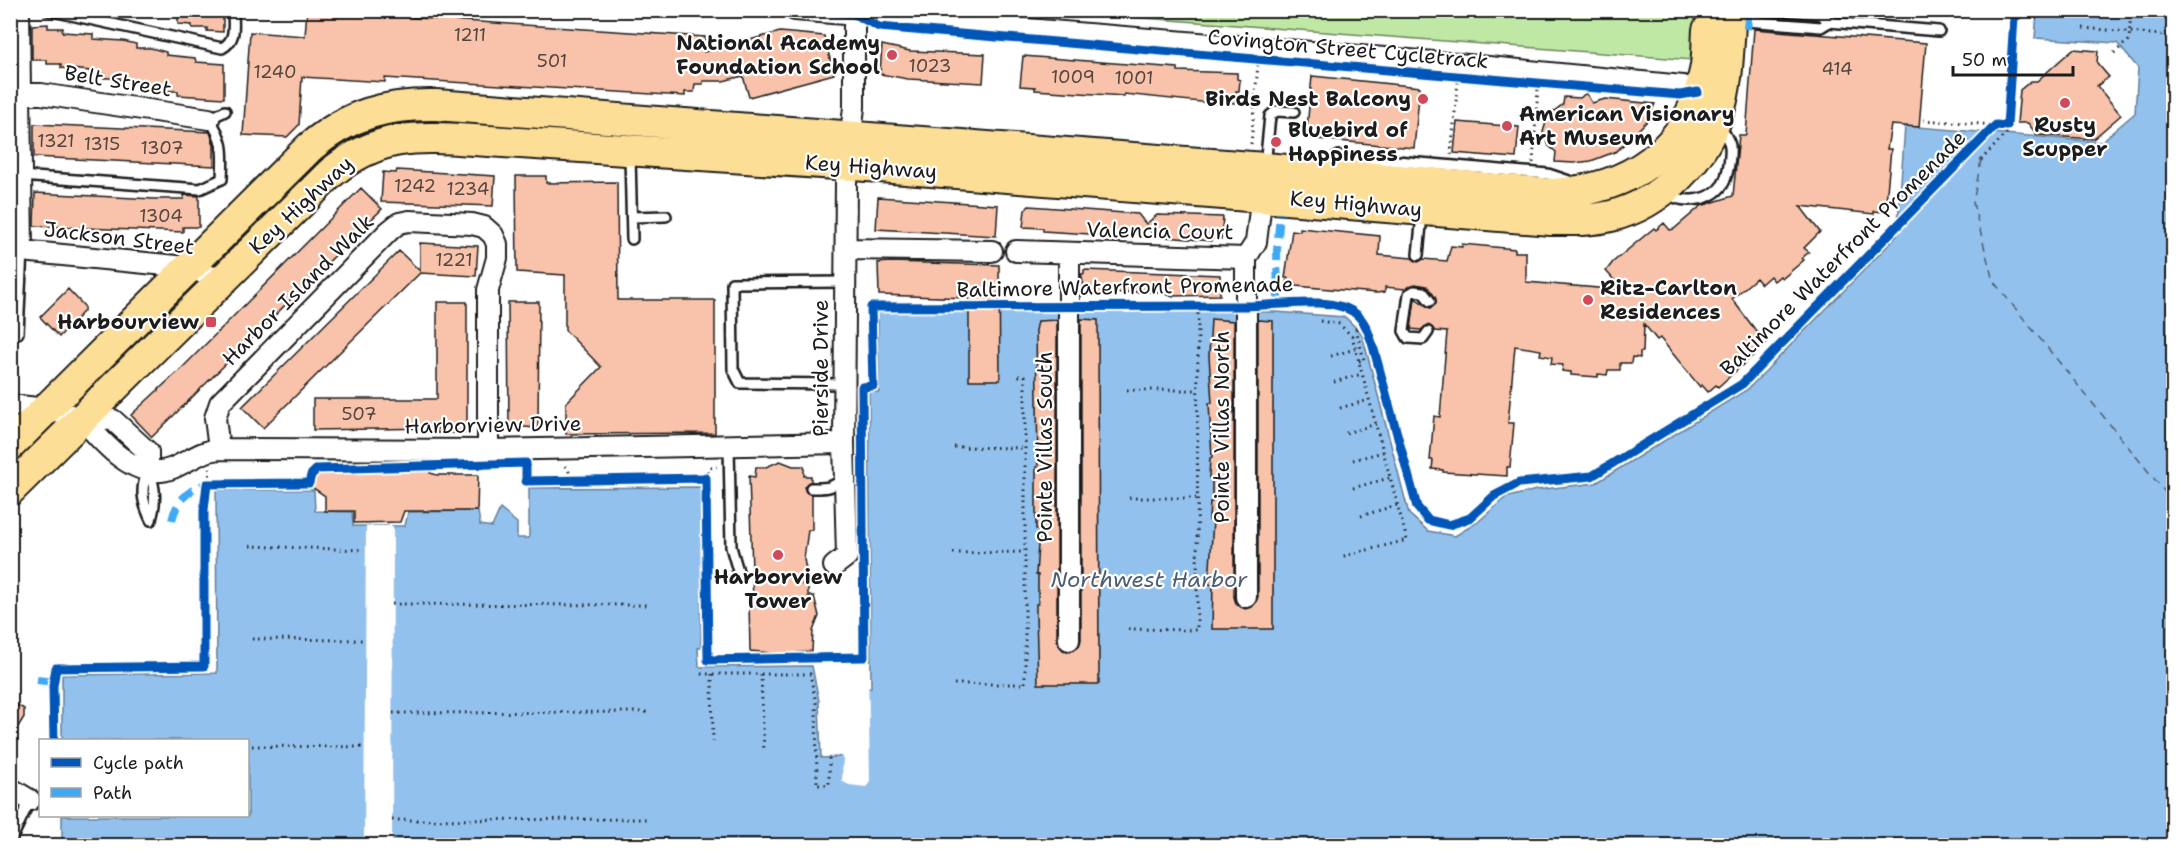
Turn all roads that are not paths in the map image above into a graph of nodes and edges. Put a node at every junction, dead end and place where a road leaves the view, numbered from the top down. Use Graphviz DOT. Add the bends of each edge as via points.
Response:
graph roads {
  1 [pos="19,10"];
  2 [pos="48,10"];
  3 [pos="233,10"];
  4 [pos="795,10"];
  5 [pos="1775,10"];
  6 [pos="854,12"];
  7 [pos="1723,15"];
  8 [pos="1003,19"];
  9 [pos="1829,22"];
  10 [pos="1939,31"];
  11 [pos="1698,92"];
  12 [pos="15,95"];
  13 [pos="1294,112"];
  14 [pos="217,115"];
  15 [pos="630,150"];
  16 [pos="849,151"];
  17 [pos="1259,171"];
  18 [pos="1310,172"];
  19 [pos="20,176"];
  20 [pos="1594,190"];
  21 [pos="1424,196"];
  22 [pos="666,216"];
  23 [pos="632,217"];
  24 [pos="632,239"];
  25 [pos="846,249"];
  26 [pos="16,250"];
  27 [pos="992,251"];
  28 [pos="1016,251"];
  29 [pos="1069,253"];
  30 [pos="1418,255"];
  31 [pos="1246,258"];
  32 [pos="187,267"];
  33 [pos="221,280"];
  34 [pos="845,282"];
  35 [pos="1430,302"];
  36 [pos="10,332"];
  37 [pos="1428,332"];
  38 [pos="845,384"];
  39 [pos="10,405"];
  40 [pos="47,409"];
  41 [pos="82,418"];
  42 [pos="844,443"];
  43 [pos="10,445"];
  44 [pos="219,449"];
  45 [pos="488,450"];
  46 [pos="725,454"];
  47 [pos="845,473"];
  48 [pos="811,488"];
  49 [pos="10,490"];
  50 [pos="834,566"];
  51 [pos="738,571"];
  52 [pos="1246,597"];
  53 [pos="1069,640"];
  54 [pos="10,788"];
  55 [pos="30,800"];
  56 [pos="10,842"];
  1 -- 12 [label="street"];
  2 -- 3 [label="lane" via="222,48 233,38"];
  4 -- 6 [label="street"];
  5 -- 9 [label="lane" via="1821,15"];
  6 -- 8 [label="street"];
  6 -- 16 [label="street, Pierside Drive" via="854,108"];
  7 -- 9 [label="lane" via="1821,27"];
  7 -- 11 [label="main road, Key Highway"];
  7 -- 21 [label="main road, Key Highway" via="1725,90 1715,120 1698,154 1664,189 1639,205 1612,216 1551,220"];
  8 -- 11 [label="street" via="1683,86"];
  9 -- 10 [label="lane"];
  11 -- 20 [label="main road, Key Highway" via="1667,147 1647,166"];
  12 -- 14 [label="street, Belt Street" via="41,94"];
  12 -- 19 [label="street"];
  13 -- 17 [label="lane" via="1276,111 1270,116"];
  14 -- 19 [label="lane" via="222,179 210,187"];
  15 -- 16 [label="main road, Key Highway"];
  15 -- 23 [label="lane"];
  15 -- 33 [label="main road, Key Highway" via="422,137 370,147 332,172"];
  16 -- 17 [label="main road, Key Highway"];
  16 -- 25 [label="street, Pierside Drive"];
  16 -- 32 [label="main road, Key Highway" via="436,105 382,109 332,128"];
  17 -- 18 [label="main road, Key Highway"];
  17 -- 21 [label="main road, Key Highway"];
  17 -- 31 [label="street, Valencia Court" via="1256,242"];
  18 -- 20 [label="lane" via="1340,156 1548,174"];
  18 -- 21 [label="main road, Key Highway"];
  19 -- 26 [label="street"];
  20 -- 21 [label="main road, Key Highway"];
  21 -- 30 [label="lane"];
  22 -- 23 [label="lane"];
  23 -- 24 [label="lane"];
  25 -- 27 [label="street"];
  25 -- 34 [label="street, Pierside Drive"];
  26 -- 32 [label="street, Jackson Street"];
  26 -- 36 [label="lane" via="18,333"];
  28 -- 29 [label="street, Valencia Court"];
  29 -- 31 [label="street, Valencia Court"];
  29 -- 53 [label="street, Pointe Villas South"];
  31 -- 52 [label="street, Pointe Villas North"];
  32 -- 33 [label="street, Jackson Street"];
  32 -- 40 [label="main road, Key Highway"];
  33 -- 41 [label="main road, Key Highway"];
  34 -- 38 [label="street, Pierside Drive"];
  34 -- 38 [label="lane" via="732,283 733,369 740,383"];
  35 -- 37 [label="lane" via="1423,292 1410,294 1404,331 1415,340 1423,339"];
  38 -- 42 [label="street, Pierside Drive"];
  39 -- 40 [label="street"];
  40 -- 41 [label="street"];
  40 -- 43 [label="main road, Key Highway"];
  41 -- 44 [label="street, Harborview Drive" via="131,466 160,472 204,451"];
  41 -- 49 [label="main road, Key Highway"];
  42 -- 46 [label="street, Harborview Drive"];
  42 -- 47 [label="street, Pierside Drive"];
  44 -- 45 [label="street, Harborview Drive"];
  44 -- 45 [label="street, Harbor Island Walk" via="215,418 220,403 389,231 409,221 484,227 497,244 488,290"];
  45 -- 46 [label="street, Harborview Drive"];
  46 -- 51 [label="lane" via="732,547"];
  47 -- 48 [label="lane" via="838,483 827,488"];
  47 -- 50 [label="street, Pierside Drive" via="847,556"];
  54 -- 55 [label="street"];
  55 -- 56 [label="lane"];
}
